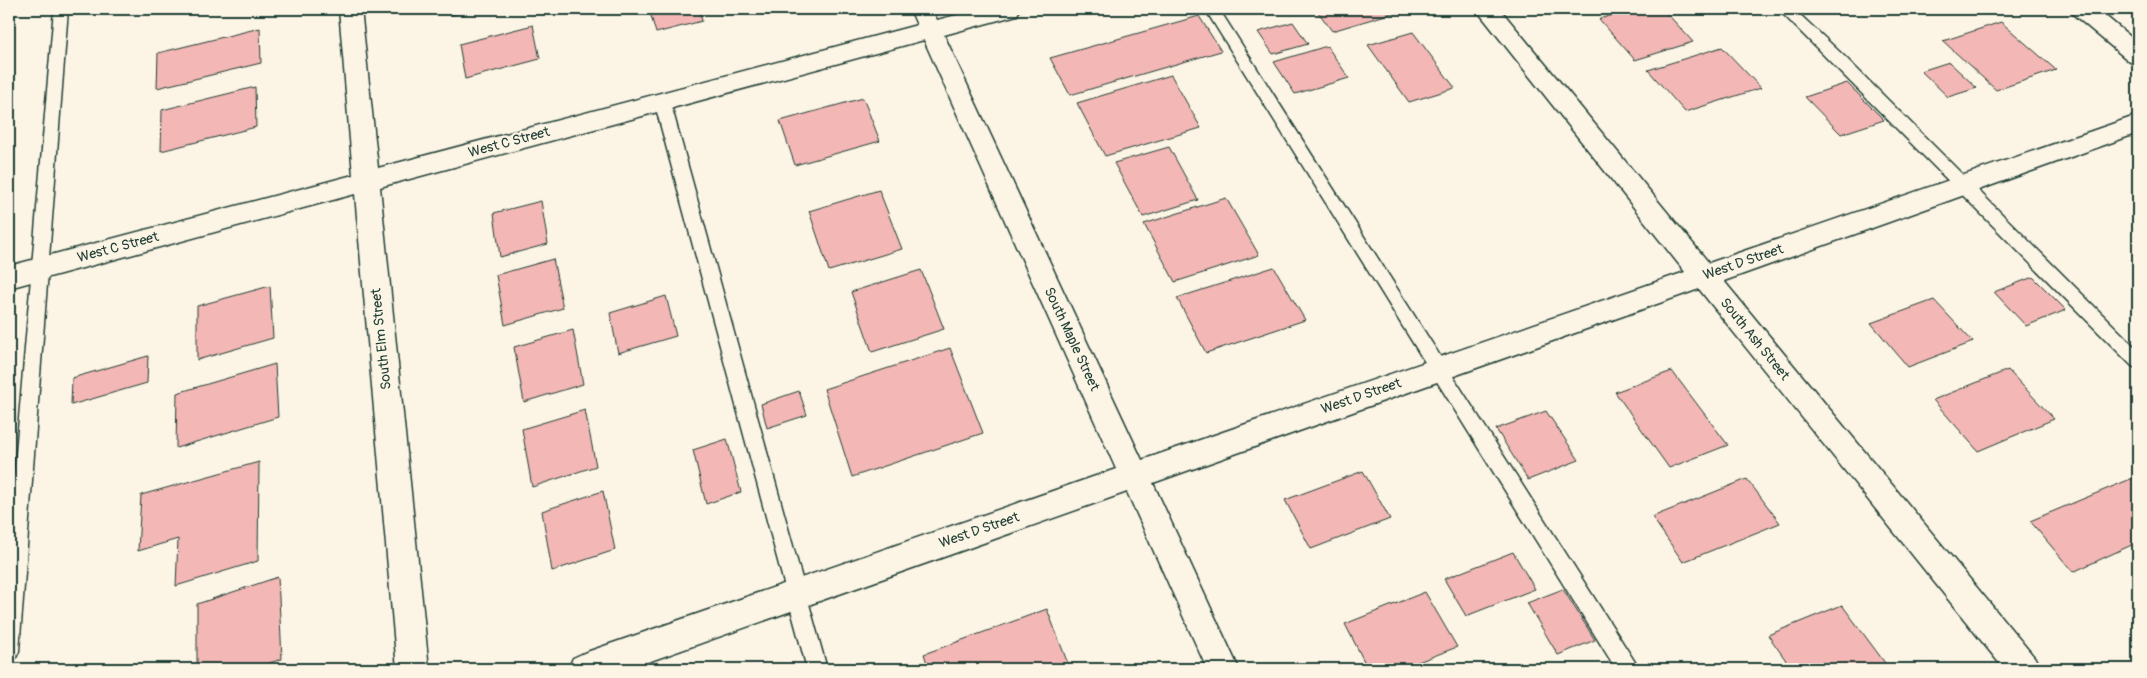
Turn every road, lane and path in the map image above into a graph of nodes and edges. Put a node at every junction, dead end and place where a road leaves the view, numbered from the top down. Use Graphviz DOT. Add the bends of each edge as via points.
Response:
graph roads {
  1 [pos="61,9"];
  2 [pos="350,9"];
  3 [pos="1010,9"];
  4 [pos="1212,9"];
  5 [pos="1487,9"];
  6 [pos="1785,9"];
  7 [pos="2082,9"];
  8 [pos="926,19"];
  9 [pos="2138,56"];
  10 [pos="662,101"];
  11 [pos="2138,124"];
  12 [pos="366,180"];
  13 [pos="1963,185"];
  14 [pos="40,268"];
  15 [pos="1703,276"];
  16 [pos="9,277"];
  17 [pos="2138,361"];
  18 [pos="1439,369"];
  19 [pos="1135,475"];
  20 [pos="797,594"];
  21 [pos="9,650"];
  22 [pos="413,669"];
  23 [pos="584,669"];
  24 [pos="817,669"];
  25 [pos="1223,669"];
  26 [pos="1628,669"];
  27 [pos="2024,669"];
  1 -- 14 [label="lane"];
  2 -- 12 [label="street, South Elm Street"];
  3 -- 8 [label="street, West C Street"];
  4 -- 18 [label="lane"];
  5 -- 15 [label="street, South Ash Street"];
  6 -- 13 [label="lane"];
  7 -- 9 [label="street"];
  8 -- 10 [label="street, West C Street"];
  8 -- 19 [label="street, South Maple Street"];
  10 -- 12 [label="street, West C Street"];
  10 -- 20 [label="lane"];
  11 -- 13 [label="street, West D Street"];
  12 -- 14 [label="street, West C Street"];
  12 -- 22 [label="street, South Elm Street"];
  13 -- 15 [label="street, West D Street"];
  13 -- 17 [label="lane"];
  14 -- 16 [label="street, West C Street"];
  14 -- 21 [label="lane"];
  15 -- 18 [label="street, West D Street"];
  15 -- 27 [label="street, South Ash Street"];
  18 -- 19 [label="street, West D Street"];
  18 -- 26 [label="lane"];
  19 -- 20 [label="street, West D Street"];
  19 -- 25 [label="street, South Maple Street"];
  20 -- 23 [label="street, West D Street"];
  20 -- 24 [label="lane"];
}
